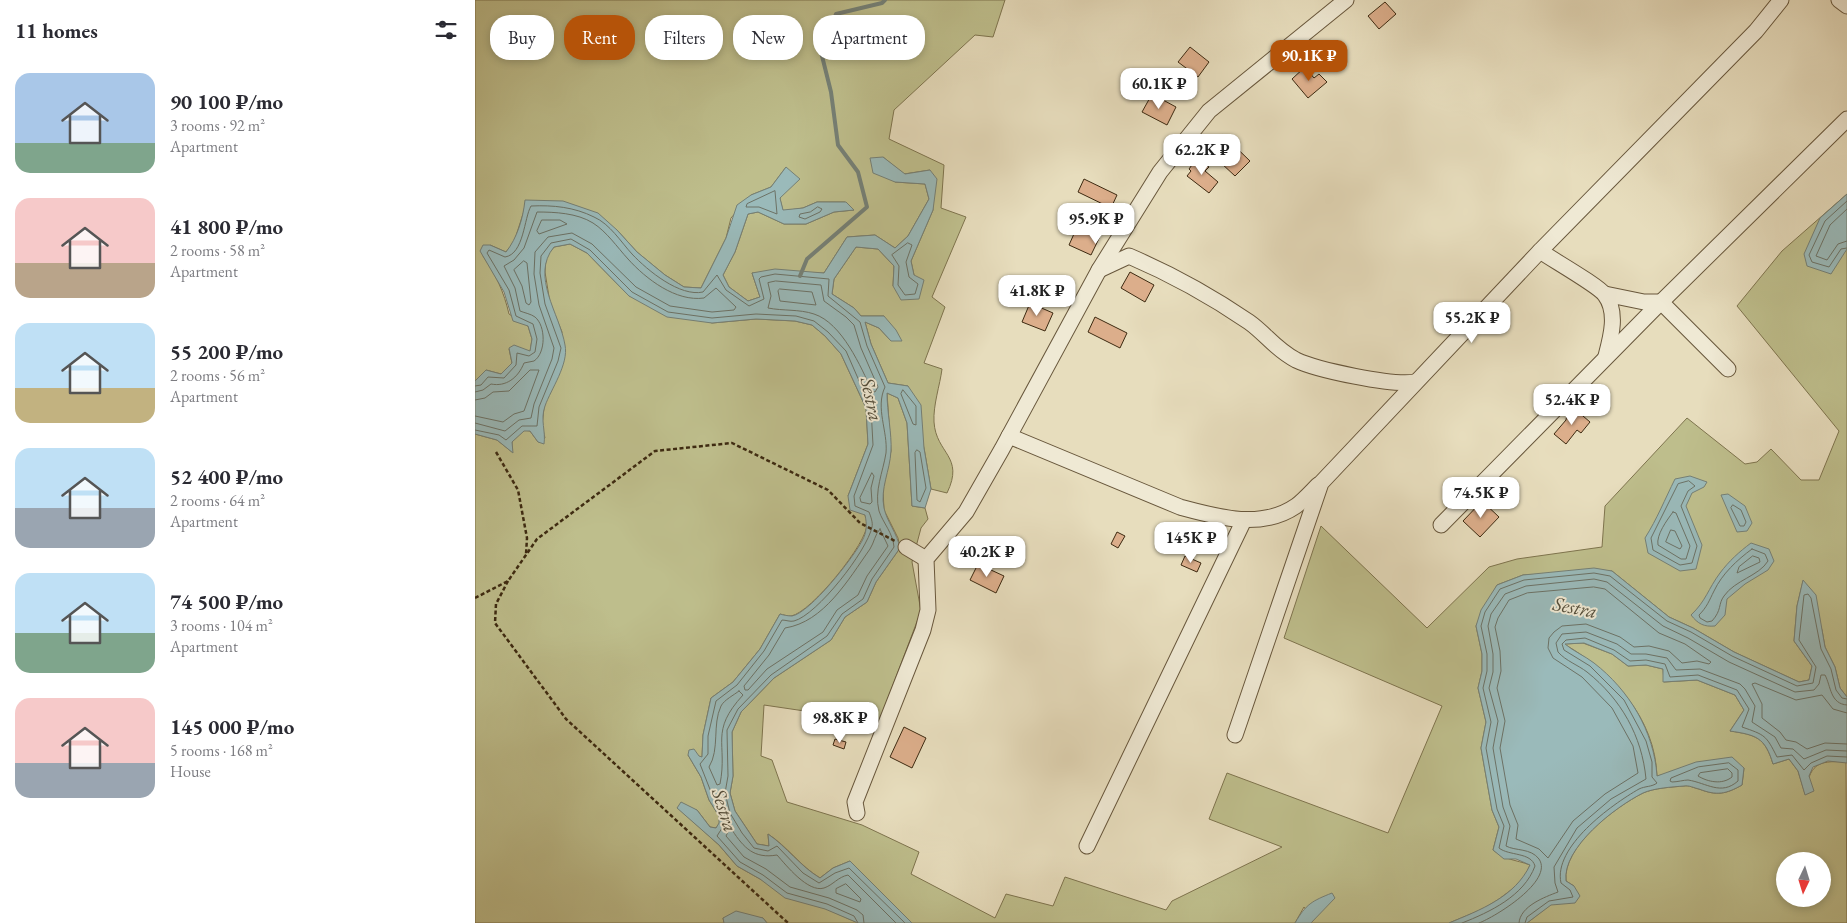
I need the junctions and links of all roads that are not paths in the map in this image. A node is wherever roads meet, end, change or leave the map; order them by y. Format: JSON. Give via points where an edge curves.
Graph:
{"nodes":[{"id":1,"x":1346,"y":0,"type":"edge"},
{"id":2,"x":1781,"y":0,"type":"edge"},
{"id":3,"x":1839,"y":0,"type":"edge"},
{"id":4,"x":1847,"y":6,"type":"edge"},
{"id":5,"x":1847,"y":119,"type":"edge"},
{"id":6,"x":1541,"y":251,"type":"junction"},
{"id":7,"x":1099,"y":270,"type":"junction"},
{"id":8,"x":1605,"y":294,"type":"junction"},
{"id":9,"x":1661,"y":302,"type":"junction"},
{"id":10,"x":1605,"y":358,"type":"junction"},
{"id":11,"x":1728,"y":369,"type":"dead end"},
{"id":12,"x":1415,"y":382,"type":"junction"},
{"id":13,"x":1009,"y":436,"type":"junction"},
{"id":14,"x":1321,"y":483,"type":"junction"},
{"id":15,"x":1244,"y":520,"type":"junction"},
{"id":16,"x":1441,"y":525,"type":"dead end"},
{"id":17,"x":906,"y":547,"type":"road end"},
{"id":18,"x":926,"y":559,"type":"junction"},
{"id":19,"x":1235,"y":735,"type":"dead end"},
{"id":20,"x":857,"y":812,"type":"dead end"},
{"id":21,"x":1087,"y":846,"type":"dead end"}],
"edges":[{"from":1,"to":7,"type":"street","via":[[1209,112],[1160,172]]},
{"from":2,"to":6,"type":"street","via":[[1756,30]]},
{"from":3,"to":4,"type":"street"},
{"from":5,"to":9,"type":"street"},
{"from":6,"to":8,"type":"street"},
{"from":6,"to":12,"type":"street"},
{"from":7,"to":12,"type":"street","via":[[1129,256],[1206,295],[1251,324],[1274,347],[1297,360],[1386,382]]},
{"from":7,"to":13,"type":"street"},
{"from":8,"to":9,"type":"street"},
{"from":8,"to":10,"type":"street","via":[[1612,311],[1611,335]]},
{"from":9,"to":10,"type":"street"},
{"from":9,"to":11,"type":"street"},
{"from":10,"to":16,"type":"street"},
{"from":12,"to":14,"type":"street"},
{"from":13,"to":15,"type":"street","via":[[1180,507]]},
{"from":13,"to":18,"type":"street","via":[[966,512]]},
{"from":14,"to":15,"type":"street","via":[[1296,506],[1274,518]]},
{"from":14,"to":19,"type":"street"},
{"from":15,"to":21,"type":"street"},
{"from":17,"to":18,"type":"street"},
{"from":18,"to":20,"type":"street","via":[[928,610],[923,630],[855,802]]}]}
